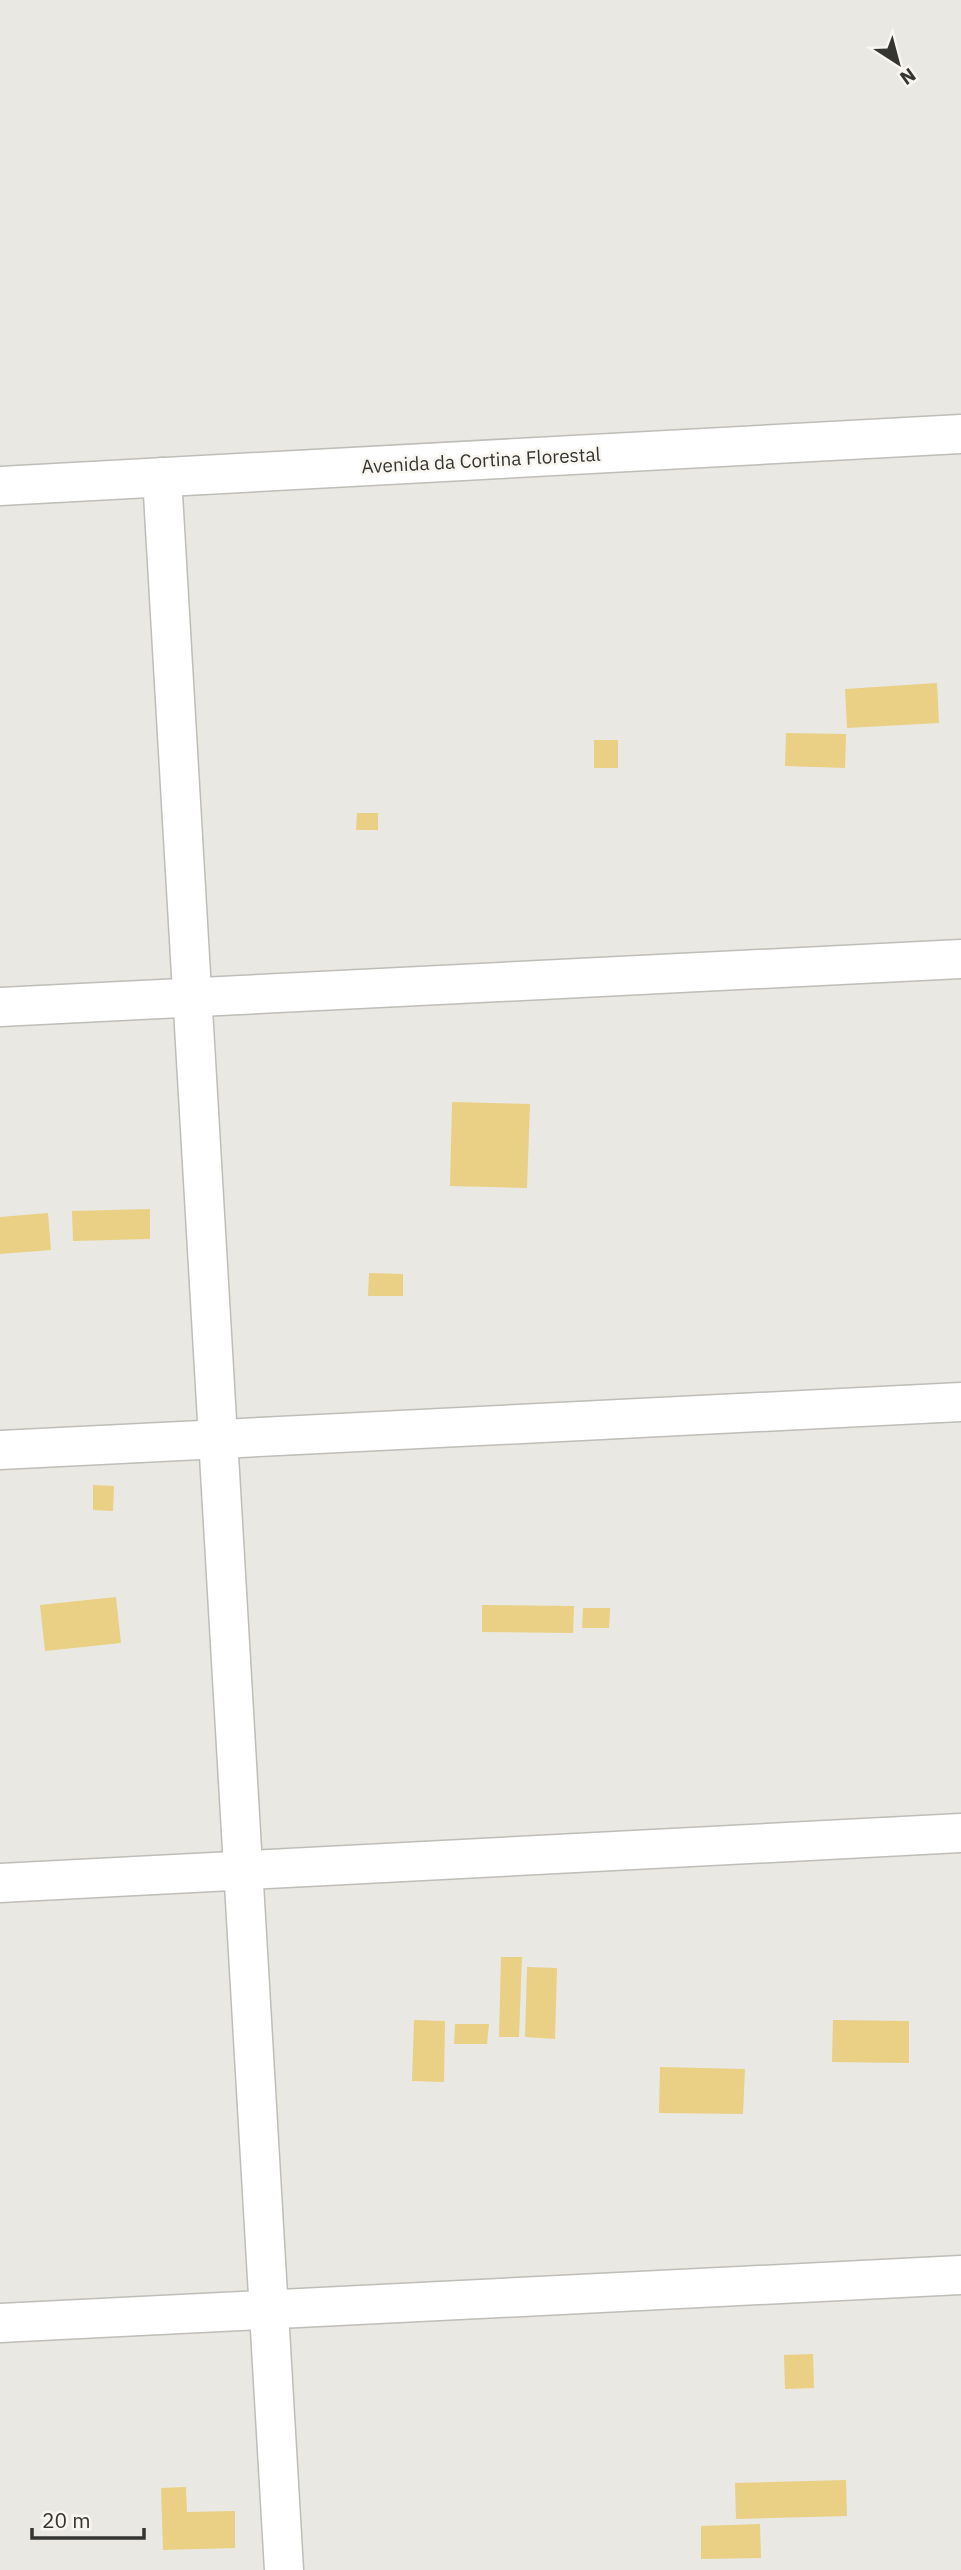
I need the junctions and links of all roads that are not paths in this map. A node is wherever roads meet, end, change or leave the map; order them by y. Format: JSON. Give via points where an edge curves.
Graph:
{"nodes":[{"id":1,"x":961,"y":434,"type":"edge"},
{"id":2,"x":162,"y":477,"type":"junction"},
{"id":3,"x":0,"y":486,"type":"edge"},
{"id":4,"x":961,"y":959,"type":"edge"},
{"id":5,"x":193,"y":997,"type":"junction"},
{"id":6,"x":0,"y":1007,"type":"edge"},
{"id":7,"x":961,"y":1402,"type":"edge"},
{"id":8,"x":218,"y":1439,"type":"junction"},
{"id":9,"x":0,"y":1450,"type":"edge"},
{"id":10,"x":961,"y":1833,"type":"edge"},
{"id":11,"x":243,"y":1870,"type":"junction"},
{"id":12,"x":0,"y":1883,"type":"edge"},
{"id":13,"x":961,"y":2275,"type":"edge"},
{"id":14,"x":269,"y":2310,"type":"junction"},
{"id":15,"x":0,"y":2323,"type":"edge"},
{"id":16,"x":284,"y":2570,"type":"edge"}],
"edges":[{"from":1,"to":2,"type":"street","name":"Avenida da Cortina Florestal"},
{"from":2,"to":3,"type":"street","name":"Avenida da Cortina Florestal"},
{"from":2,"to":5,"type":"street"},
{"from":4,"to":5,"type":"street"},
{"from":5,"to":6,"type":"street"},
{"from":5,"to":8,"type":"street"},
{"from":7,"to":8,"type":"street"},
{"from":8,"to":9,"type":"street"},
{"from":8,"to":11,"type":"street"},
{"from":10,"to":11,"type":"street"},
{"from":11,"to":12,"type":"street"},
{"from":11,"to":14,"type":"street"},
{"from":13,"to":14,"type":"street"},
{"from":14,"to":15,"type":"street"},
{"from":14,"to":16,"type":"street"}]}
